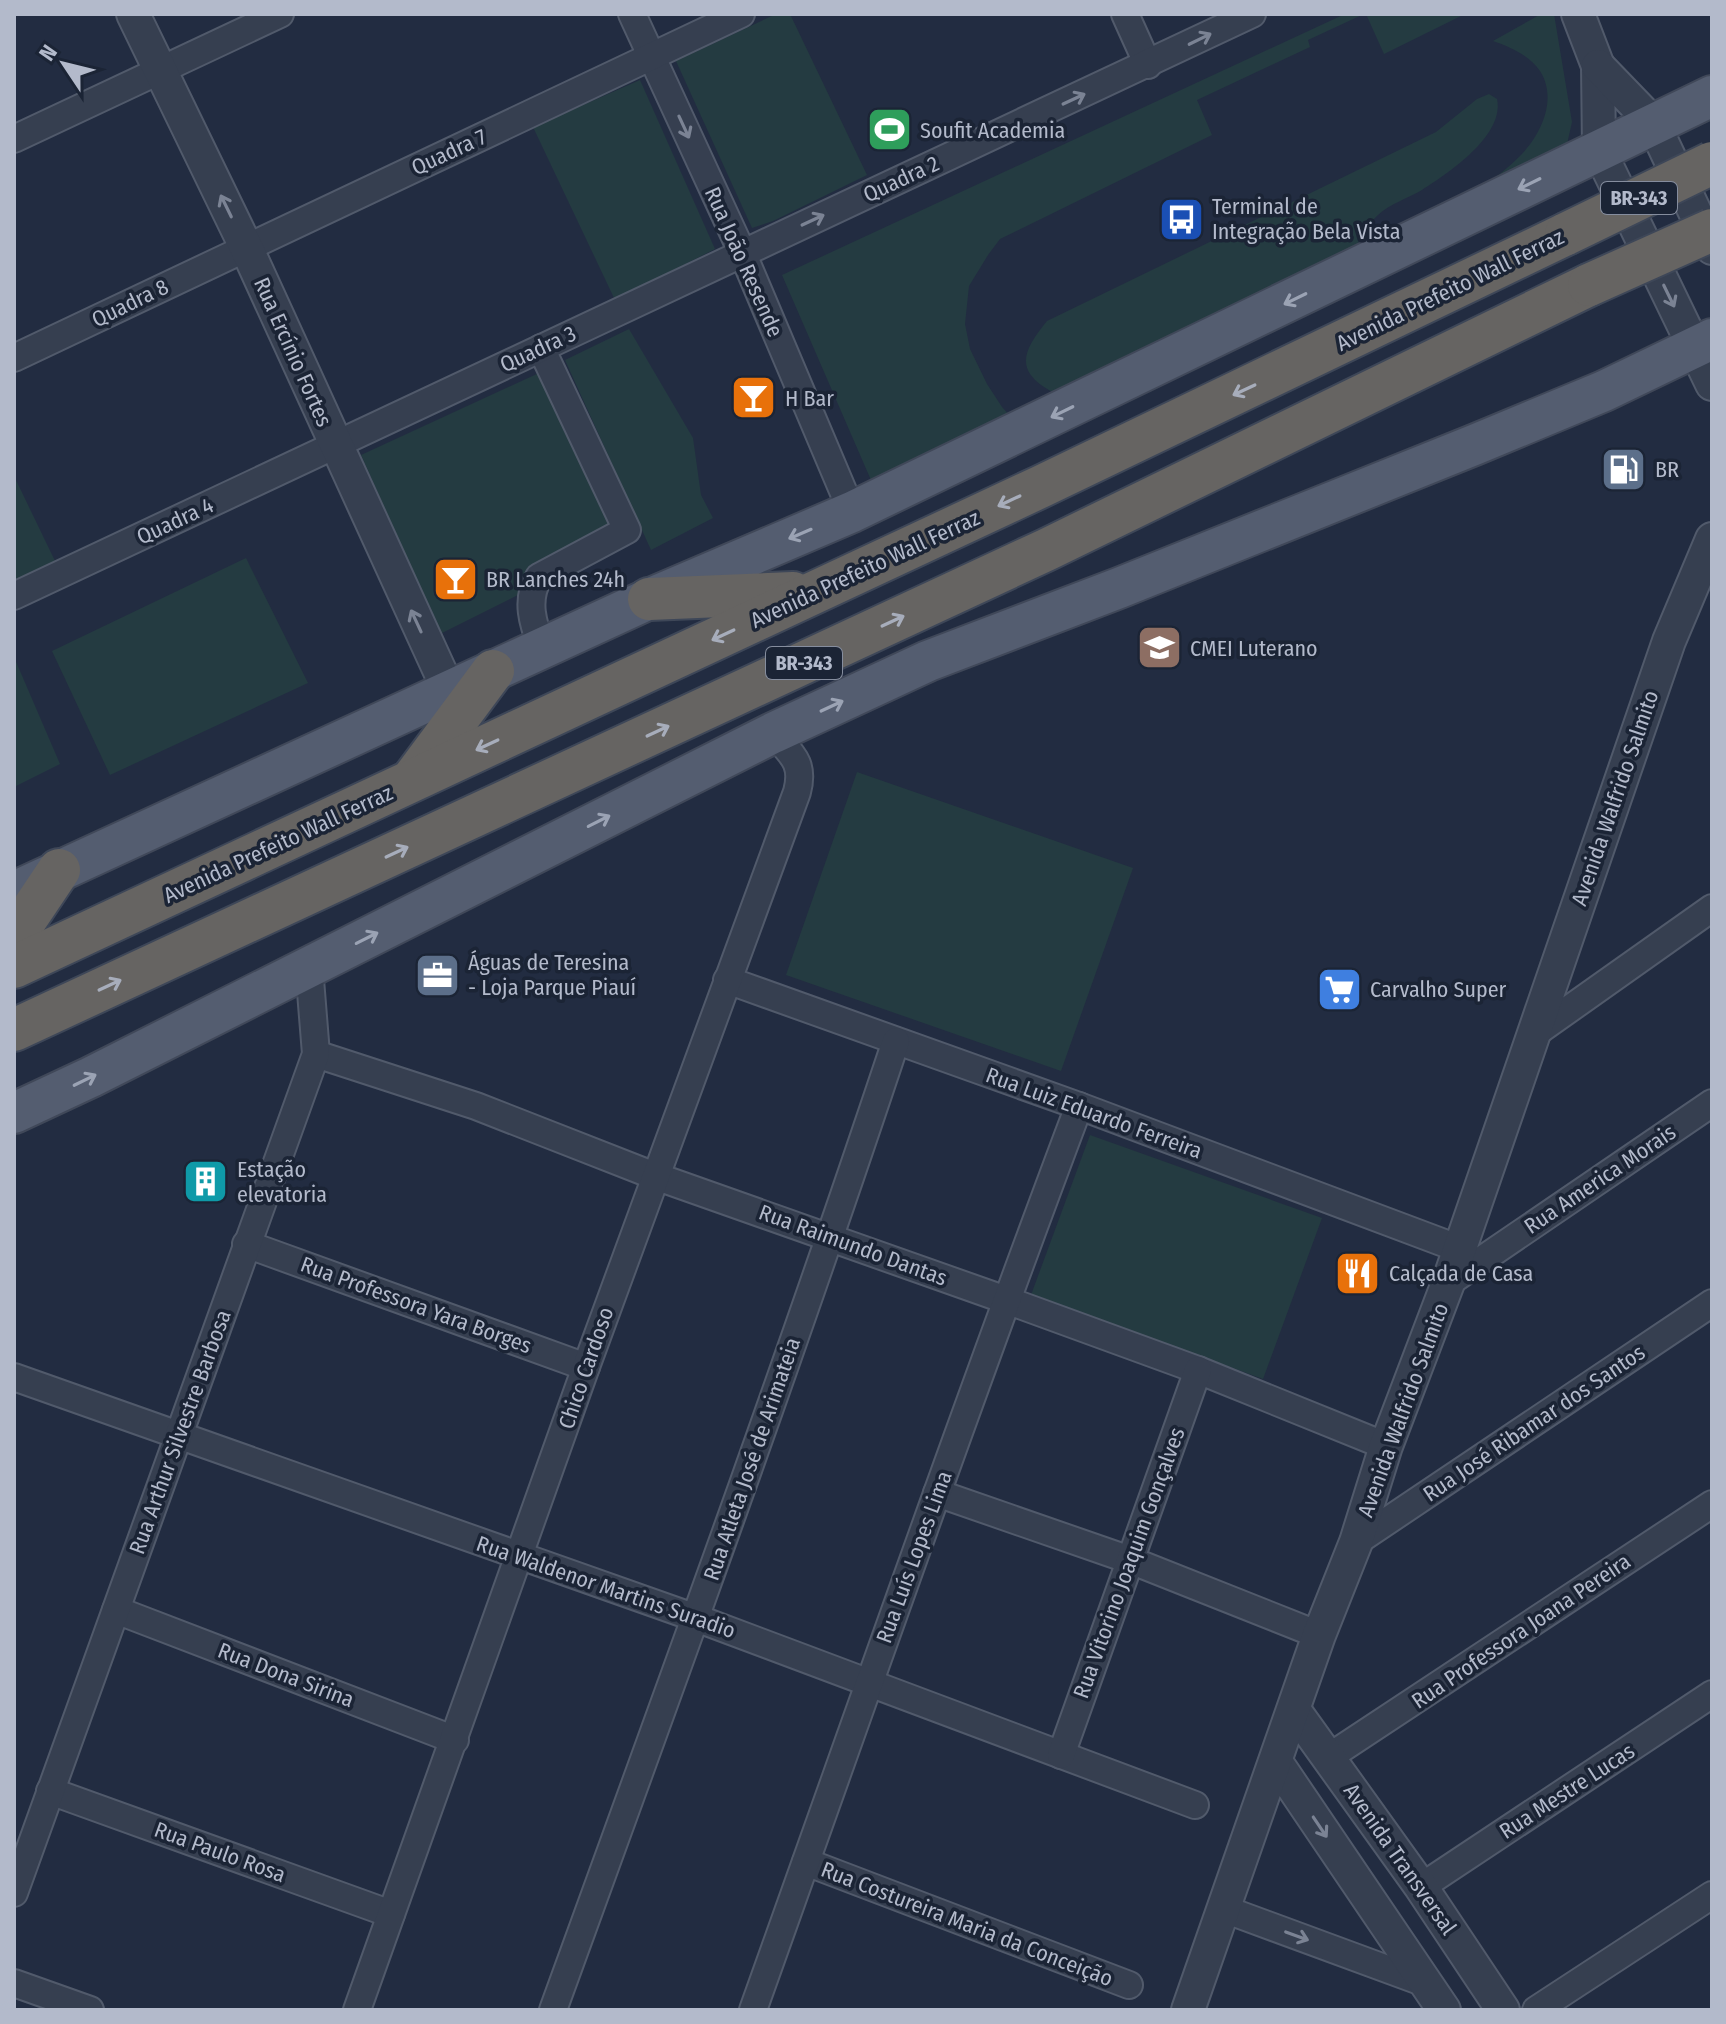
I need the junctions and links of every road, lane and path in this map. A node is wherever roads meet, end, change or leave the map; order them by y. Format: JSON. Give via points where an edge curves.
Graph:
{"nodes":[{"id":1,"x":133,"y":14,"type":"edge"},
{"id":2,"x":280,"y":14,"type":"edge"},
{"id":3,"x":632,"y":14,"type":"edge"},
{"id":4,"x":741,"y":14,"type":"edge"},
{"id":5,"x":1125,"y":14,"type":"edge"},
{"id":6,"x":1252,"y":14,"type":"edge"},
{"id":7,"x":1578,"y":14,"type":"edge"},
{"id":8,"x":652,"y":56,"type":"junction"},
{"id":9,"x":1148,"y":65,"type":"junction"},
{"id":10,"x":1598,"y":66,"type":"junction"},
{"id":11,"x":160,"y":71,"type":"junction"},
{"id":12,"x":1712,"y":96,"type":"edge"},
{"id":13,"x":1653,"y":123,"type":"junction"},
{"id":14,"x":14,"y":139,"type":"edge"},
{"id":15,"x":1599,"y":150,"type":"junction"},
{"id":16,"x":1712,"y":163,"type":"edge"},
{"id":17,"x":1712,"y":230,"type":"edge"},
{"id":18,"x":246,"y":247,"type":"junction"},
{"id":19,"x":1712,"y":248,"type":"edge"},
{"id":20,"x":742,"y":252,"type":"junction"},
{"id":21,"x":1703,"y":344,"type":"edge"},
{"id":22,"x":541,"y":348,"type":"junction"},
{"id":23,"x":14,"y":358,"type":"edge"},
{"id":24,"x":1712,"y":384,"type":"edge"},
{"id":25,"x":335,"y":446,"type":"junction"},
{"id":26,"x":852,"y":512,"type":"junction"},
{"id":27,"x":1712,"y":539,"type":"edge"},
{"id":28,"x":814,"y":592,"type":"junction"},
{"id":29,"x":14,"y":596,"type":"edge"},
{"id":30,"x":649,"y":599,"type":"junction"},
{"id":31,"x":542,"y":648,"type":"junction"},
{"id":32,"x":493,"y":671,"type":"junction"},
{"id":33,"x":449,"y":691,"type":"junction"},
{"id":34,"x":773,"y":733,"type":"junction"},
{"id":35,"x":411,"y":781,"type":"junction"},
{"id":36,"x":59,"y":870,"type":"junction"},
{"id":37,"x":14,"y":892,"type":"edge"},
{"id":38,"x":1712,"y":908,"type":"edge"},
{"id":39,"x":14,"y":937,"type":"edge"},
{"id":40,"x":14,"y":967,"type":"edge"},
{"id":41,"x":309,"y":967,"type":"junction"},
{"id":42,"x":727,"y":980,"type":"junction"},
{"id":43,"x":14,"y":1030,"type":"edge"},
{"id":44,"x":1534,"y":1034,"type":"junction"},
{"id":45,"x":896,"y":1041,"type":"junction"},
{"id":46,"x":316,"y":1054,"type":"junction"},
{"id":47,"x":1712,"y":1103,"type":"edge"},
{"id":48,"x":1079,"y":1106,"type":"junction"},
{"id":49,"x":14,"y":1113,"type":"edge"},
{"id":50,"x":655,"y":1176,"type":"junction"},
{"id":51,"x":831,"y":1237,"type":"junction"},
{"id":52,"x":246,"y":1244,"type":"junction"},
{"id":53,"x":1460,"y":1249,"type":"junction"},
{"id":54,"x":1448,"y":1283,"type":"junction"},
{"id":55,"x":1006,"y":1300,"type":"junction"},
{"id":56,"x":1712,"y":1303,"type":"edge"},
{"id":57,"x":586,"y":1367,"type":"junction"},
{"id":58,"x":1198,"y":1370,"type":"junction"},
{"id":59,"x":14,"y":1377,"type":"edge"},
{"id":60,"x":178,"y":1437,"type":"junction"},
{"id":61,"x":1386,"y":1446,"type":"junction"},
{"id":62,"x":937,"y":1493,"type":"junction"},
{"id":63,"x":1712,"y":1504,"type":"edge"},
{"id":64,"x":1356,"y":1542,"type":"junction"},
{"id":65,"x":520,"y":1557,"type":"junction"},
{"id":66,"x":1130,"y":1560,"type":"junction"},
{"id":67,"x":116,"y":1610,"type":"junction"},
{"id":68,"x":696,"y":1618,"type":"junction"},
{"id":69,"x":1319,"y":1635,"type":"junction"},
{"id":70,"x":868,"y":1682,"type":"junction"},
{"id":71,"x":1712,"y":1694,"type":"edge"},
{"id":72,"x":1294,"y":1710,"type":"junction"},
{"id":73,"x":455,"y":1740,"type":"junction"},
{"id":74,"x":1061,"y":1755,"type":"junction"},
{"id":75,"x":1329,"y":1757,"type":"junction"},
{"id":76,"x":1276,"y":1762,"type":"junction"},
{"id":77,"x":50,"y":1791,"type":"junction"},
{"id":78,"x":1195,"y":1805,"type":"dead end"},
{"id":79,"x":806,"y":1862,"type":"junction"},
{"id":80,"x":1421,"y":1887,"type":"junction"},
{"id":81,"x":14,"y":1893,"type":"edge"},
{"id":82,"x":1712,"y":1895,"type":"edge"},
{"id":83,"x":1224,"y":1909,"type":"junction"},
{"id":84,"x":391,"y":1914,"type":"junction"},
{"id":85,"x":14,"y":1983,"type":"edge"},
{"id":86,"x":1425,"y":1983,"type":"junction"},
{"id":87,"x":1129,"y":1985,"type":"dead end"},
{"id":88,"x":90,"y":2010,"type":"edge"},
{"id":89,"x":357,"y":2010,"type":"edge"},
{"id":90,"x":553,"y":2010,"type":"edge"},
{"id":91,"x":753,"y":2010,"type":"edge"},
{"id":92,"x":1188,"y":2010,"type":"edge"},
{"id":93,"x":1444,"y":2010,"type":"edge"},
{"id":94,"x":1503,"y":2010,"type":"edge"},
{"id":95,"x":1536,"y":2010,"type":"edge"}],
"edges":[{"from":1,"to":11,"type":"street","name":"Rua Ercínio Fortes"},
{"from":2,"to":11,"type":"street"},
{"from":3,"to":8,"type":"street","name":"Rua João Resende"},
{"from":4,"to":8,"type":"street","name":"Quadra 7"},
{"from":5,"to":9,"type":"street"},
{"from":9,"to":6,"type":"street","name":"Quadra 2","one_way":true},
{"from":7,"to":10,"type":"street"},
{"from":8,"to":18,"type":"street","name":"Quadra 7"},
{"from":8,"to":20,"type":"street","name":"Rua João Resende","one_way":true},
{"from":20,"to":9,"type":"street","name":"Quadra 2","one_way":true},
{"from":10,"to":13,"type":"street"},
{"from":10,"to":15,"type":"street"},
{"from":11,"to":14,"type":"street"},
{"from":18,"to":11,"type":"street","name":"Rua Ercínio Fortes","one_way":true},
{"from":12,"to":13,"type":"main road"},
{"from":13,"to":15,"type":"main road"},
{"from":13,"to":19,"type":"street"},
{"from":15,"to":21,"type":"street","one_way":true},
{"from":15,"to":26,"type":"main road","one_way":true},
{"from":16,"to":28,"type":"highway","name":"Avenida Prefeito Wall Ferraz","number":"BR-343","one_way":true,"bridge":true},
{"from":43,"to":17,"type":"highway","number":"BR-343","one_way":true,"bridge":true,"via":[[1046,550]]},
{"from":18,"to":23,"type":"street","name":"Quadra 8"},
{"from":18,"to":25,"type":"street","name":"Rua Ercínio Fortes"},
{"from":20,"to":22,"type":"street","name":"Quadra 3"},
{"from":20,"to":26,"type":"street","name":"Rua João Resende"},
{"from":21,"to":24,"type":"street"},
{"from":34,"to":21,"type":"main road","one_way":true,"via":[[928,661],[1447,456]]},
{"from":22,"to":25,"type":"street","name":"Quadra 3"},
{"from":22,"to":31,"type":"street","via":[[627,530],[539,577],[531,589],[532,619]]},
{"from":25,"to":29,"type":"street","name":"Quadra 4"},
{"from":33,"to":25,"type":"street","name":"Rua Ercínio Fortes","one_way":true},
{"from":26,"to":30,"type":"main road","one_way":true},
{"from":27,"to":44,"type":"street","name":"Avenida Walfrido Salmito","via":[[1669,641]]},
{"from":28,"to":30,"type":"highway"},
{"from":28,"to":35,"type":"highway","name":"Avenida Prefeito Wall Ferraz","number":"BR-343","one_way":true},
{"from":30,"to":31,"type":"main road"},
{"from":31,"to":32,"type":"main road"},
{"from":32,"to":33,"type":"main road"},
{"from":32,"to":35,"type":"highway"},
{"from":33,"to":36,"type":"main road"},
{"from":41,"to":34,"type":"main road","one_way":true},
{"from":34,"to":42,"type":"street","name":"Chico Cardoso","via":[[798,761],[801,777]]},
{"from":35,"to":40,"type":"highway","name":"Avenida Prefeito Wall Ferraz","number":"BR-343"},
{"from":36,"to":37,"type":"main road"},
{"from":36,"to":39,"type":"highway"},
{"from":38,"to":44,"type":"street"},
{"from":41,"to":46,"type":"street","name":"Rua Arthur Silvestre Barbosa"},
{"from":49,"to":41,"type":"main road","one_way":true},
{"from":42,"to":45,"type":"street","name":"Rua Luiz Eduardo Ferreira"},
{"from":42,"to":50,"type":"street","name":"Chico Cardoso"},
{"from":44,"to":53,"type":"street","name":"Avenida Walfrido Salmito"},
{"from":45,"to":48,"type":"street","name":"Rua Luiz Eduardo Ferreira"},
{"from":45,"to":51,"type":"street","name":"Rua Atleta José de Arimateia"},
{"from":46,"to":50,"type":"street","name":"Rua Raimundo Dantas","via":[[476,1106]]},
{"from":46,"to":52,"type":"street","name":"Rua Arthur Silvestre Barbosa"},
{"from":47,"to":54,"type":"street","name":"Rua America Morais"},
{"from":48,"to":53,"type":"street","name":"Rua Luiz Eduardo Ferreira"},
{"from":48,"to":55,"type":"street","name":"Rua Luís Lopes Lima"},
{"from":50,"to":51,"type":"street","name":"Rua Raimundo Dantas"},
{"from":50,"to":57,"type":"street","name":"Chico Cardoso"},
{"from":51,"to":55,"type":"street","name":"Rua Raimundo Dantas"},
{"from":51,"to":68,"type":"street","name":"Rua Atleta José de Arimateia"},
{"from":52,"to":57,"type":"street","name":"Rua Professora Yara Borges"},
{"from":52,"to":60,"type":"street","name":"Rua Arthur Silvestre Barbosa"},
{"from":53,"to":54,"type":"street","name":"Avenida Walfrido Salmito"},
{"from":54,"to":61,"type":"street","name":"Avenida Walfrido Salmito"},
{"from":55,"to":58,"type":"street","name":"Rua Raimundo Dantas"},
{"from":55,"to":62,"type":"street","name":"Rua Luís Lopes Lima"},
{"from":56,"to":64,"type":"street","name":"Rua José Ribamar dos Santos"},
{"from":57,"to":65,"type":"street","name":"Chico Cardoso"},
{"from":58,"to":61,"type":"street","name":"Rua Raimundo Dantas"},
{"from":58,"to":66,"type":"street","name":"Rua Vitorino Joaquim Gonçalves"},
{"from":59,"to":60,"type":"street","name":"Rua Waldenor Martins Suradio"},
{"from":60,"to":65,"type":"street","name":"Rua Waldenor Martins Suradio"},
{"from":60,"to":67,"type":"street","name":"Rua Arthur Silvestre Barbosa"},
{"from":61,"to":64,"type":"street","name":"Avenida Walfrido Salmito"},
{"from":62,"to":66,"type":"street"},
{"from":62,"to":70,"type":"street","name":"Rua Luís Lopes Lima"},
{"from":63,"to":75,"type":"street","name":"Rua Professora Joana Pereira"},
{"from":64,"to":69,"type":"street","name":"Avenida Walfrido Salmito"},
{"from":65,"to":68,"type":"street","name":"Rua Waldenor Martins Suradio"},
{"from":65,"to":73,"type":"street","name":"Chico Cardoso"},
{"from":66,"to":69,"type":"street"},
{"from":66,"to":74,"type":"street","name":"Rua Vitorino Joaquim Gonçalves"},
{"from":67,"to":73,"type":"street","name":"Rua Dona Sirina"},
{"from":67,"to":77,"type":"street","name":"Rua Arthur Silvestre Barbosa"},
{"from":68,"to":70,"type":"street","name":"Rua Waldenor Martins Suradio"},
{"from":68,"to":90,"type":"street","name":"Rua Atleta José de Arimateia"},
{"from":69,"to":72,"type":"street","name":"Avenida Walfrido Salmito"},
{"from":70,"to":74,"type":"street","name":"Rua Waldenor Martins Suradio"},
{"from":70,"to":79,"type":"street","name":"Rua Luís Lopes Lima"},
{"from":71,"to":80,"type":"street","name":"Rua Mestre Lucas"},
{"from":72,"to":75,"type":"street","name":"Avenida Transversal"},
{"from":72,"to":76,"type":"street","name":"Avenida Walfrido Salmito"},
{"from":73,"to":84,"type":"street","name":"Chico Cardoso"},
{"from":74,"to":78,"type":"street","name":"Rua Waldenor Martins Suradio"},
{"from":75,"to":80,"type":"street","name":"Avenida Transversal"},
{"from":76,"to":83,"type":"street","name":"Avenida Walfrido Salmito"},
{"from":76,"to":86,"type":"street","one_way":true},
{"from":77,"to":81,"type":"street","name":"Rua Arthur Silvestre Barbosa"},
{"from":77,"to":84,"type":"street","name":"Rua Paulo Rosa"},
{"from":79,"to":87,"type":"street","name":"Rua Costureira Maria da Conceição"},
{"from":79,"to":91,"type":"street","name":"Rua Luís Lopes Lima"},
{"from":80,"to":94,"type":"street","name":"Avenida Transversal"},
{"from":82,"to":95,"type":"street"},
{"from":83,"to":86,"type":"street","one_way":true},
{"from":83,"to":92,"type":"street","name":"Avenida Walfrido Salmito"},
{"from":84,"to":89,"type":"street","name":"Chico Cardoso"},
{"from":85,"to":88,"type":"street"},
{"from":86,"to":93,"type":"street"}]}
